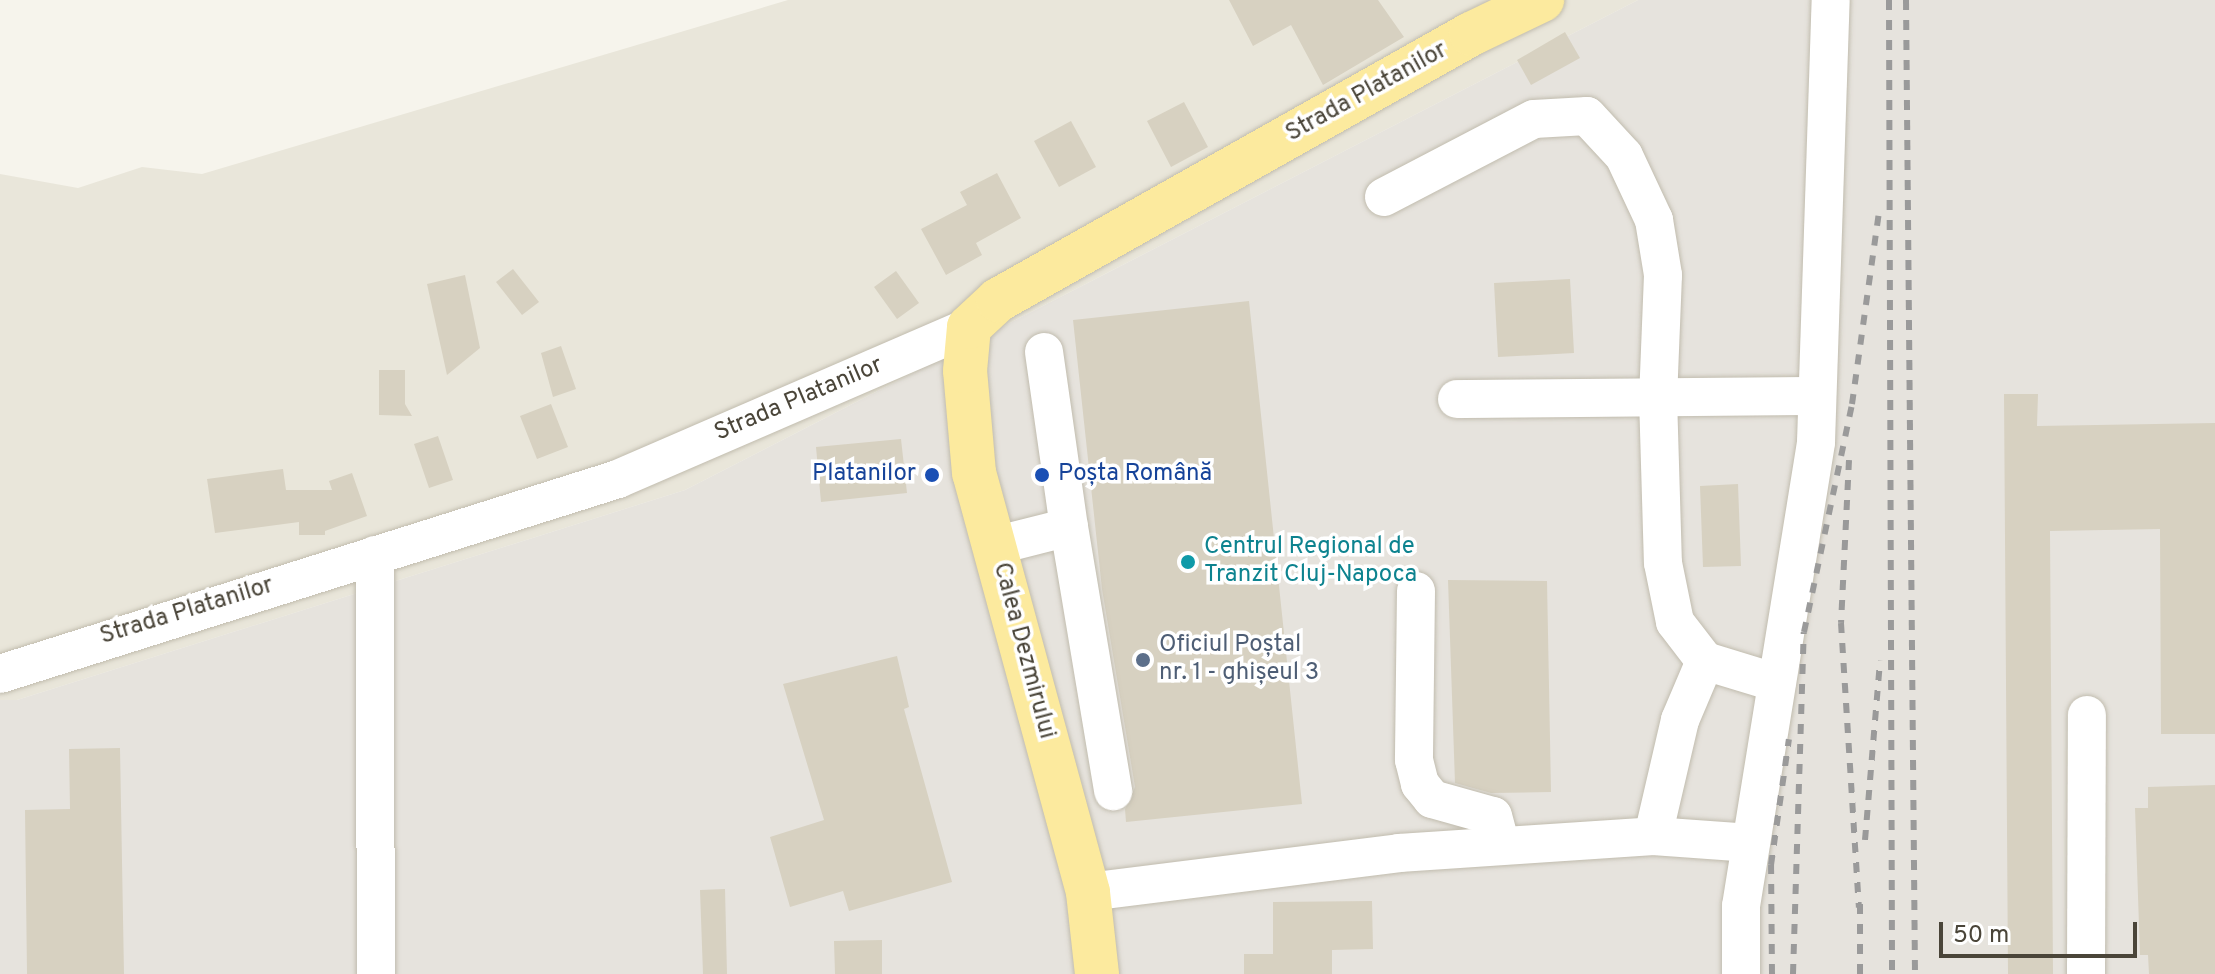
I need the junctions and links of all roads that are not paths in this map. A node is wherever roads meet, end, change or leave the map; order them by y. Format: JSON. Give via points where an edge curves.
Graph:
{"nodes":[{"id":1,"x":1542,"y":0,"type":"edge"},
{"id":2,"x":1831,"y":0,"type":"edge"},
{"id":3,"x":1384,"y":197,"type":"dead end"},
{"id":4,"x":969,"y":327,"type":"junction"},
{"id":5,"x":1044,"y":352,"type":"dead end"},
{"id":6,"x":1817,"y":396,"type":"junction"},
{"id":7,"x":1658,"y":397,"type":"junction"},
{"id":8,"x":1457,"y":399,"type":"dead end"},
{"id":9,"x":1069,"y":527,"type":"junction"},
{"id":10,"x":994,"y":546,"type":"junction"},
{"id":11,"x":375,"y":555,"type":"junction"},
{"id":12,"x":1416,"y":591,"type":"dead end"},
{"id":13,"x":1705,"y":661,"type":"junction"},
{"id":14,"x":0,"y":674,"type":"edge"},
{"id":15,"x":1777,"y":683,"type":"junction"},
{"id":16,"x":2087,"y":715,"type":"dead end"},
{"id":17,"x":1113,"y":791,"type":"dead end"},
{"id":18,"x":1653,"y":836,"type":"junction"},
{"id":19,"x":1751,"y":843,"type":"junction"},
{"id":20,"x":1501,"y":846,"type":"junction"},
{"id":21,"x":1088,"y":892,"type":"junction"},
{"id":22,"x":376,"y":974,"type":"edge"},
{"id":23,"x":1097,"y":974,"type":"edge"},
{"id":24,"x":1741,"y":974,"type":"edge"},
{"id":25,"x":2086,"y":974,"type":"edge"}],
"edges":[{"from":1,"to":4,"type":"main road","name":"Strada Platanilor","via":[[1471,34],[998,300]]},
{"from":2,"to":6,"type":"street"},
{"from":3,"to":7,"type":"street","via":[[1534,119],[1587,116],[1624,156],[1654,220],[1663,275]]},
{"from":4,"to":10,"type":"main road","name":"Calea Dezmirului","via":[[965,371],[974,473]]},
{"from":4,"to":11,"type":"street","name":"Strada Platanilor","via":[[618,479]]},
{"from":5,"to":9,"type":"street"},
{"from":6,"to":7,"type":"street"},
{"from":6,"to":15,"type":"street","via":[[1816,442]]},
{"from":7,"to":8,"type":"street"},
{"from":7,"to":13,"type":"street","via":[[1663,563],[1675,622]]},
{"from":9,"to":10,"type":"street"},
{"from":9,"to":17,"type":"street"},
{"from":10,"to":21,"type":"main road","name":"Calea Dezmirului"},
{"from":11,"to":14,"type":"street","name":"Strada Platanilor"},
{"from":11,"to":22,"type":"street"},
{"from":12,"to":20,"type":"street","via":[[1414,760],[1420,784],[1432,799],[1493,816]]},
{"from":13,"to":15,"type":"street"},
{"from":13,"to":18,"type":"street","via":[[1680,720]]},
{"from":15,"to":19,"type":"street"},
{"from":16,"to":25,"type":"street"},
{"from":18,"to":19,"type":"street"},
{"from":18,"to":20,"type":"street"},
{"from":19,"to":24,"type":"street","via":[[1741,906]]},
{"from":20,"to":21,"type":"street","via":[[1399,853]]},
{"from":21,"to":23,"type":"main road","name":"Calea Dezmirului"}]}
